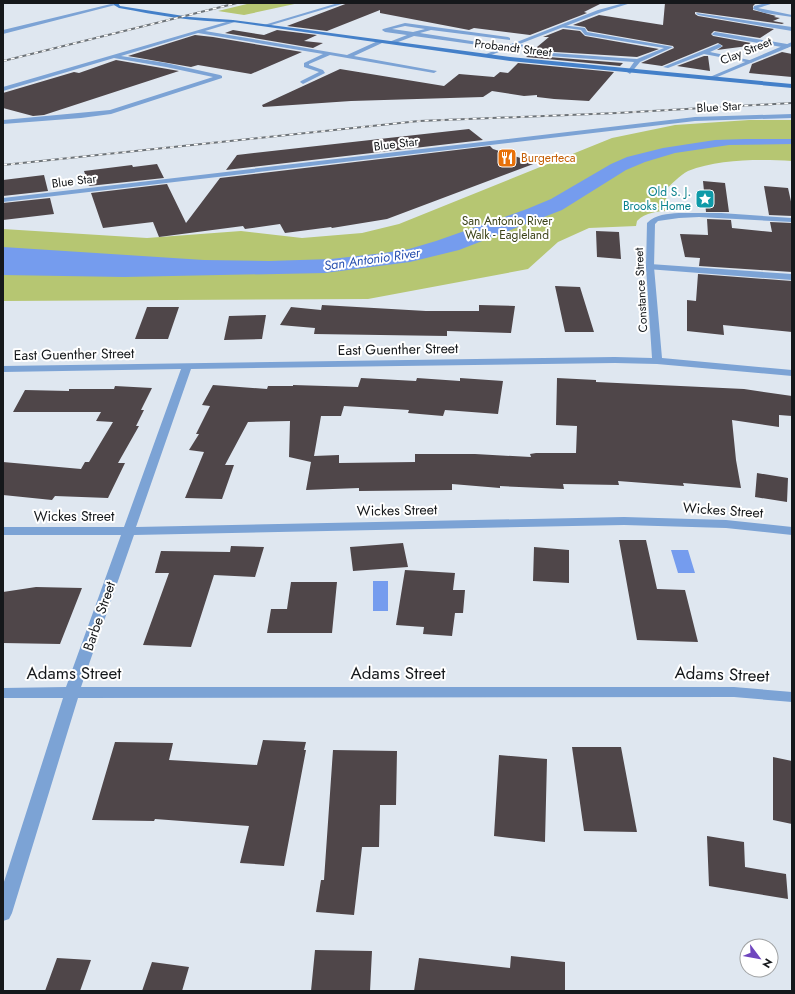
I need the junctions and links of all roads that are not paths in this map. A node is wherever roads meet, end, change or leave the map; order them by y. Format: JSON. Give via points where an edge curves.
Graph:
{"nodes":[{"id":1,"x":107,"y":3,"type":"edge"},
{"id":2,"x":343,"y":3,"type":"edge"},
{"id":3,"x":629,"y":3,"type":"edge"},
{"id":4,"x":772,"y":3,"type":"edge"},
{"id":5,"x":118,"y":4,"type":"edge"},
{"id":6,"x":154,"y":7,"type":"dead end"},
{"id":7,"x":197,"y":13,"type":"dead end"},
{"id":8,"x":698,"y":14,"type":"dead end"},
{"id":9,"x":792,"y":16,"type":"edge"},
{"id":10,"x":234,"y":21,"type":"junction"},
{"id":11,"x":266,"y":25,"type":"junction"},
{"id":12,"x":562,"y":26,"type":"junction"},
{"id":13,"x":431,"y":28,"type":"junction"},
{"id":14,"x":792,"y":29,"type":"edge"},
{"id":15,"x":196,"y":31,"type":"junction"},
{"id":16,"x":3,"y":32,"type":"edge"},
{"id":17,"x":413,"y":34,"type":"junction"},
{"id":18,"x":715,"y":34,"type":"dead end"},
{"id":19,"x":508,"y":39,"type":"dead end"},
{"id":20,"x":380,"y":42,"type":"junction"},
{"id":21,"x":391,"y":44,"type":"junction"},
{"id":22,"x":790,"y":45,"type":"edge"},
{"id":23,"x":510,"y":46,"type":"junction"},
{"id":24,"x":719,"y":46,"type":"dead end"},
{"id":25,"x":704,"y":52,"type":"junction"},
{"id":26,"x":328,"y":54,"type":"junction"},
{"id":27,"x":112,"y":56,"type":"junction"},
{"id":28,"x":484,"y":56,"type":"junction"},
{"id":29,"x":581,"y":56,"type":"junction"},
{"id":30,"x":346,"y":57,"type":"junction"},
{"id":31,"x":638,"y":61,"type":"junction"},
{"id":32,"x":751,"y":61,"type":"junction"},
{"id":33,"x":571,"y":66,"type":"junction"},
{"id":34,"x":666,"y":67,"type":"dead end"},
{"id":35,"x":434,"y":71,"type":"dead end"},
{"id":36,"x":630,"y":72,"type":"junction"},
{"id":37,"x":708,"y":79,"type":"junction"},
{"id":38,"x":303,"y":82,"type":"dead end"},
{"id":39,"x":792,"y":86,"type":"edge"},
{"id":40,"x":3,"y":89,"type":"edge"},
{"id":41,"x":792,"y":116,"type":"edge"},
{"id":42,"x":3,"y":122,"type":"edge"},
{"id":43,"x":256,"y":171,"type":"junction"},
{"id":44,"x":262,"y":179,"type":"dead end"},
{"id":45,"x":3,"y":200,"type":"edge"},
{"id":46,"x":792,"y":220,"type":"edge"},
{"id":47,"x":650,"y":267,"type":"junction"},
{"id":48,"x":792,"y":277,"type":"edge"},
{"id":49,"x":657,"y":361,"type":"junction"},
{"id":50,"x":187,"y":366,"type":"junction"},
{"id":51,"x":3,"y":369,"type":"edge"},
{"id":52,"x":792,"y":372,"type":"edge"},
{"id":53,"x":128,"y":531,"type":"junction"},
{"id":54,"x":792,"y":531,"type":"edge"},
{"id":55,"x":3,"y":532,"type":"edge"},
{"id":56,"x":72,"y":692,"type":"junction"},
{"id":57,"x":3,"y":693,"type":"edge"},
{"id":58,"x":792,"y":696,"type":"edge"},
{"id":59,"x":3,"y":913,"type":"edge"}],
"edges":[{"from":1,"to":5,"type":"main road","name":"Probandt Street"},
{"from":2,"to":11,"type":"street"},
{"from":3,"to":12,"type":"street"},
{"from":4,"to":9,"type":"street","via":[[755,9]]},
{"from":5,"to":6,"type":"main road","name":"Probandt Street"},
{"from":5,"to":10,"type":"main road","name":"Probandt Street","via":[[119,7],[217,21]]},
{"from":5,"to":16,"type":"street"},
{"from":7,"to":10,"type":"main road","name":"Probandt Street"},
{"from":8,"to":14,"type":"street"},
{"from":10,"to":11,"type":"main road","name":"Probandt Street"},
{"from":10,"to":15,"type":"street"},
{"from":11,"to":20,"type":"main road","name":"Probandt Street"},
{"from":12,"to":23,"type":"street"},
{"from":12,"to":31,"type":"street","via":[[583,30],[585,33],[670,47]]},
{"from":13,"to":17,"type":"street"},
{"from":13,"to":17,"type":"street","via":[[405,24],[384,30]]},
{"from":13,"to":19,"type":"street"},
{"from":15,"to":26,"type":"street"},
{"from":15,"to":27,"type":"street"},
{"from":17,"to":21,"type":"street"},
{"from":17,"to":23,"type":"street"},
{"from":18,"to":22,"type":"street"},
{"from":20,"to":21,"type":"main road","name":"Probandt Street"},
{"from":20,"to":30,"type":"street"},
{"from":21,"to":28,"type":"main road","name":"Probandt Street"},
{"from":22,"to":32,"type":"street","name":"Clay Street"},
{"from":23,"to":28,"type":"street"},
{"from":23,"to":29,"type":"street","via":[[535,49],[536,53]]},
{"from":24,"to":25,"type":"street"},
{"from":25,"to":32,"type":"street"},
{"from":25,"to":34,"type":"street"},
{"from":26,"to":30,"type":"street"},
{"from":26,"to":38,"type":"street","via":[[307,63],[306,66],[322,73]]},
{"from":27,"to":40,"type":"street"},
{"from":27,"to":42,"type":"street","via":[[220,77],[112,112]]},
{"from":28,"to":33,"type":"main road","name":"Probandt Street"},
{"from":29,"to":31,"type":"street"},
{"from":29,"to":33,"type":"street"},
{"from":30,"to":35,"type":"street"},
{"from":31,"to":36,"type":"street"},
{"from":32,"to":37,"type":"street","name":"Clay Street"},
{"from":33,"to":36,"type":"main road","name":"Probandt Street"},
{"from":36,"to":37,"type":"main road","name":"Probandt Street"},
{"from":37,"to":39,"type":"main road","name":"Probandt Street"},
{"from":41,"to":43,"type":"street","name":"Blue Star","via":[[695,119]]},
{"from":43,"to":44,"type":"street"},
{"from":43,"to":45,"type":"street","name":"Blue Star"},
{"from":46,"to":47,"type":"street","name":"Constance Street","via":[[682,216],[655,219],[651,223]]},
{"from":47,"to":48,"type":"street"},
{"from":47,"to":49,"type":"street","name":"Constance Street"},
{"from":49,"to":50,"type":"street","name":"East Guenther Street"},
{"from":49,"to":52,"type":"street","name":"East Guenther Street"},
{"from":50,"to":51,"type":"street","name":"East Guenther Street"},
{"from":50,"to":53,"type":"street","name":"Barbe Street"},
{"from":53,"to":54,"type":"street","name":"Wickes Street","via":[[624,521],[726,524]]},
{"from":53,"to":55,"type":"street","name":"Wickes Street"},
{"from":53,"to":56,"type":"street","name":"Barbe Street"},
{"from":56,"to":57,"type":"street","name":"Adams Street"},
{"from":56,"to":58,"type":"street","name":"Adams Street","via":[[734,692]]},
{"from":56,"to":59,"type":"street","name":"Barbe Street"}]}
